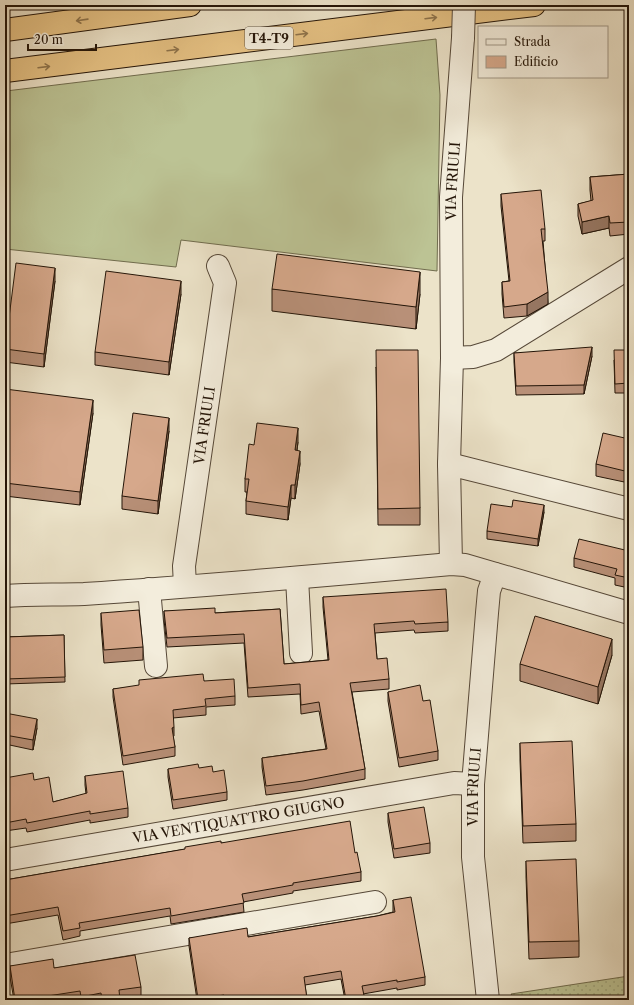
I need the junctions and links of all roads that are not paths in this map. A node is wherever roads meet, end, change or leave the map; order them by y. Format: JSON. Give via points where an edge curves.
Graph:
{"nodes":[{"id":1,"x":190,"y":5,"type":"edge"},
{"id":2,"x":464,"y":5,"type":"edge"},
{"id":3,"x":534,"y":5,"type":"edge"},
{"id":4,"x":5,"y":30,"type":"edge"},
{"id":5,"x":5,"y":72,"type":"edge"},
{"id":6,"x":218,"y":266,"type":"dead end"},
{"id":7,"x":629,"y":268,"type":"edge"},
{"id":8,"x":452,"y":358,"type":"junction"},
{"id":9,"x":449,"y":464,"type":"junction"},
{"id":10,"x":629,"y":509,"type":"edge"},
{"id":11,"x":451,"y":564,"type":"junction"},
{"id":12,"x":495,"y":574,"type":"junction"},
{"id":13,"x":297,"y":578,"type":"junction"},
{"id":14,"x":185,"y":586,"type":"junction"},
{"id":15,"x":149,"y":588,"type":"junction"},
{"id":16,"x":5,"y":596,"type":"edge"},
{"id":17,"x":629,"y":613,"type":"edge"},
{"id":18,"x":301,"y":652,"type":"dead end"},
{"id":19,"x":156,"y":666,"type":"dead end"},
{"id":20,"x":473,"y":784,"type":"junction"},
{"id":21,"x":5,"y":860,"type":"edge"},
{"id":22,"x":376,"y":902,"type":"dead end"},
{"id":23,"x":5,"y":965,"type":"edge"},
{"id":24,"x":488,"y":1000,"type":"edge"}],
"edges":[{"from":1,"to":4,"type":"highway","one_way":true},
{"from":2,"to":8,"type":"street","name":"VIA FRIULI","bridge":true,"via":[[451,197]]},
{"from":5,"to":3,"type":"highway","number":"T4-T9","one_way":true},
{"from":6,"to":14,"type":"street","name":"VIA FRIULI","via":[[225,283],[184,566]]},
{"from":7,"to":8,"type":"street","via":[[496,350],[473,357]]},
{"from":8,"to":9,"type":"street","name":"VIA FRIULI"},
{"from":9,"to":10,"type":"street"},
{"from":9,"to":11,"type":"street","name":"VIA FRIULI"},
{"from":11,"to":12,"type":"street","via":[[465,565]]},
{"from":11,"to":13,"type":"street"},
{"from":12,"to":17,"type":"street"},
{"from":12,"to":20,"type":"street","name":"VIA FRIULI","via":[[489,591]]},
{"from":13,"to":14,"type":"street"},
{"from":13,"to":18,"type":"street"},
{"from":14,"to":15,"type":"street"},
{"from":15,"to":16,"type":"street","via":[[82,594]]},
{"from":15,"to":19,"type":"street"},
{"from":20,"to":21,"type":"street","name":"VIA VENTIQUATTRO GIUGNO","via":[[454,783]]},
{"from":20,"to":24,"type":"street","name":"VIA FRIULI","via":[[474,857]]},
{"from":22,"to":23,"type":"street"}]}
